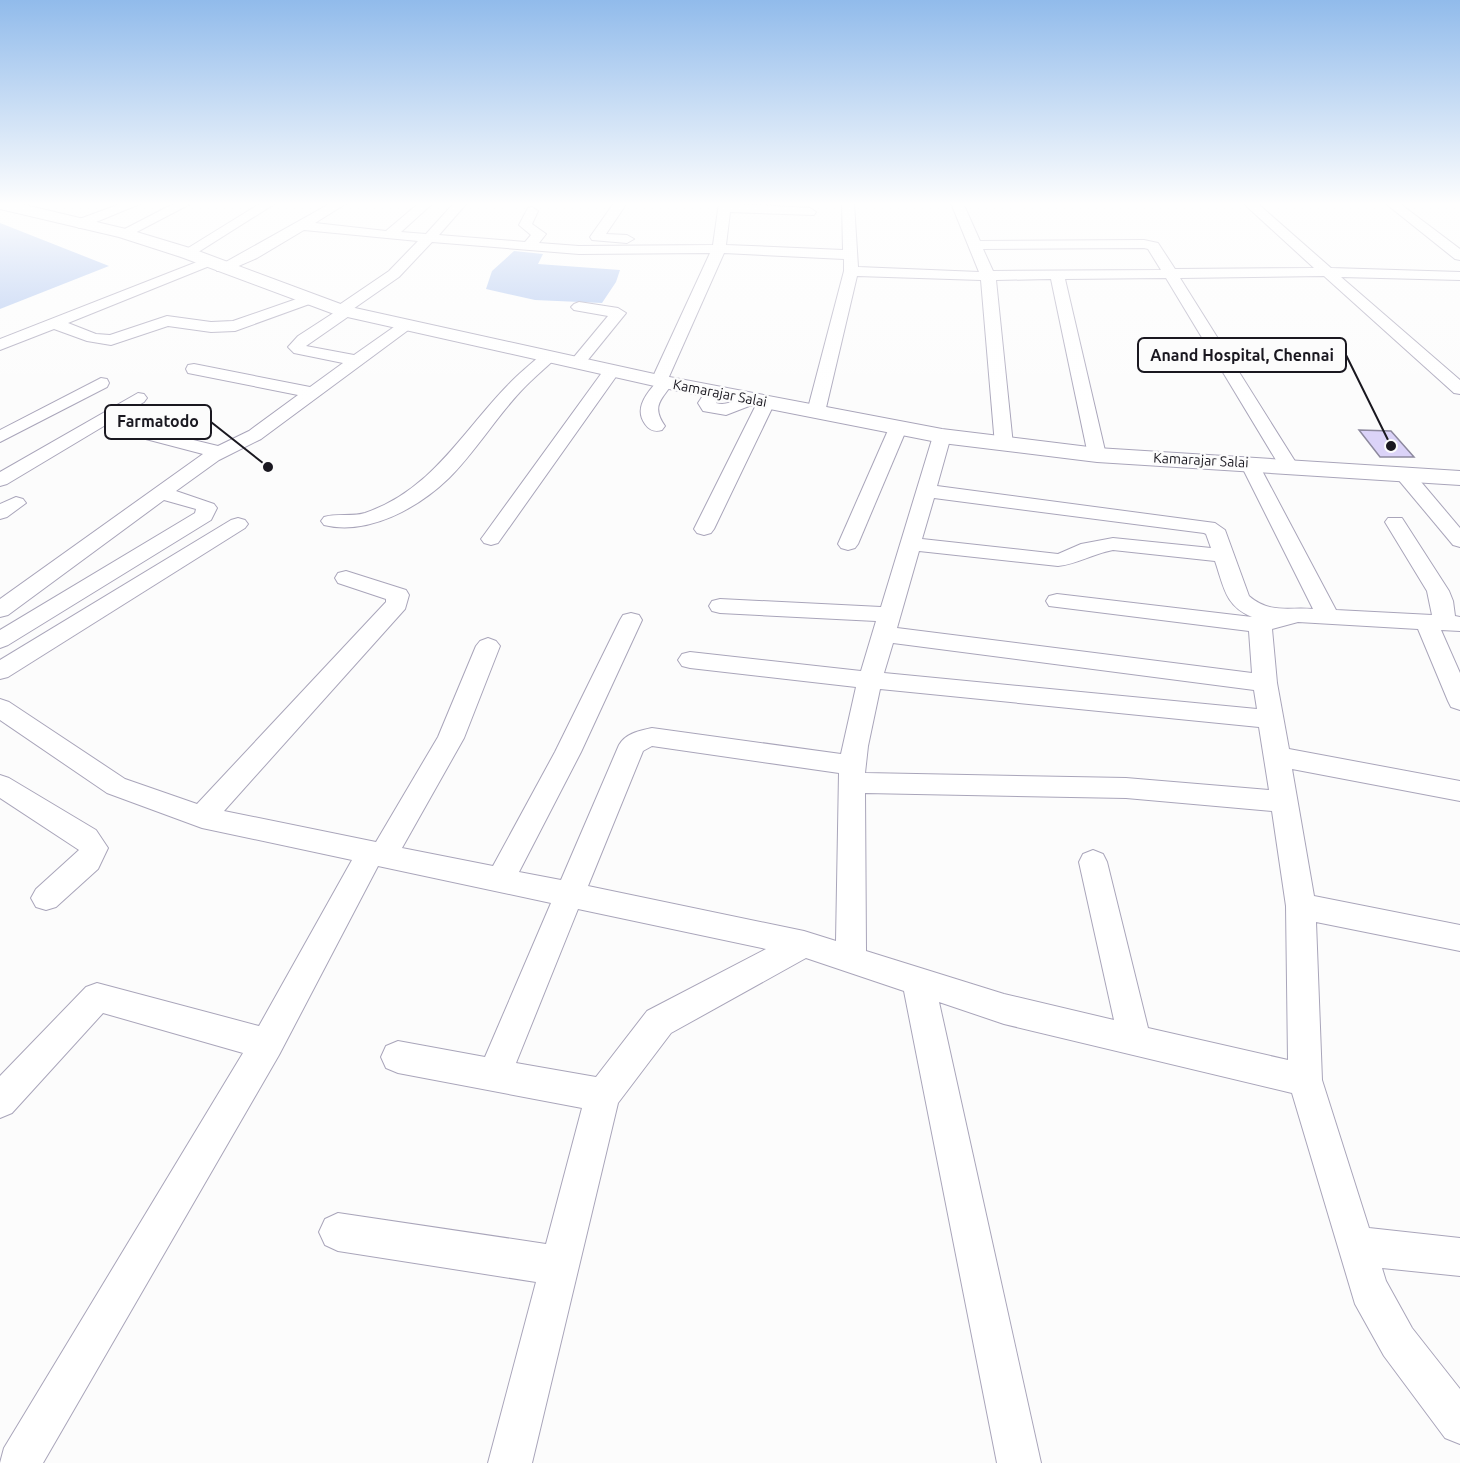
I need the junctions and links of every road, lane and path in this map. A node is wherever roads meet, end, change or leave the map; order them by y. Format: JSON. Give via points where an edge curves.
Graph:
{"nodes":[{"id":1,"x":197,"y":271,"type":"edge"},
{"id":2,"x":232,"y":271,"type":"edge"},
{"id":3,"x":397,"y":271,"type":"edge"},
{"id":4,"x":710,"y":271,"type":"edge"},
{"id":5,"x":850,"y":271,"type":"edge"},
{"id":6,"x":890,"y":271,"type":"edge"},
{"id":7,"x":986,"y":271,"type":"edge"},
{"id":8,"x":1171,"y":272,"type":"junction"},
{"id":9,"x":1326,"y":272,"type":"junction"},
{"id":10,"x":1057,"y":274,"type":"junction"},
{"id":11,"x":988,"y":276,"type":"junction"},
{"id":12,"x":1460,"y":276,"type":"edge"},
{"id":13,"x":310,"y":299,"type":"junction"},
{"id":14,"x":579,"y":307,"type":"dead end"},
{"id":15,"x":344,"y":311,"type":"junction"},
{"id":16,"x":53,"y":323,"type":"junction"},
{"id":17,"x":406,"y":325,"type":"junction"},
{"id":18,"x":0,"y":345,"type":"edge"},
{"id":19,"x":548,"y":357,"type":"junction"},
{"id":20,"x":357,"y":360,"type":"junction"},
{"id":21,"x":577,"y":363,"type":"junction"},
{"id":22,"x":194,"y":369,"type":"dead end"},
{"id":23,"x":612,"y":371,"type":"junction"},
{"id":24,"x":662,"y":382,"type":"junction"},
{"id":25,"x":101,"y":383,"type":"dead end"},
{"id":26,"x":1460,"y":388,"type":"edge"},
{"id":27,"x":313,"y":393,"type":"junction"},
{"id":28,"x":138,"y":398,"type":"dead end"},
{"id":29,"x":758,"y":401,"type":"junction"},
{"id":30,"x":816,"y":412,"type":"junction"},
{"id":31,"x":656,"y":426,"type":"dead end"},
{"id":32,"x":898,"y":428,"type":"junction"},
{"id":33,"x":148,"y":434,"type":"dead end"},
{"id":34,"x":0,"y":436,"type":"edge"},
{"id":35,"x":942,"y":436,"type":"junction"},
{"id":36,"x":1004,"y":445,"type":"junction"},
{"id":37,"x":219,"y":452,"type":"junction"},
{"id":38,"x":1097,"y":456,"type":"junction"},
{"id":39,"x":1249,"y":462,"type":"junction"},
{"id":40,"x":1290,"y":466,"type":"junction"},
{"id":41,"x":1404,"y":474,"type":"junction"},
{"id":42,"x":1460,"y":478,"type":"edge"},
{"id":43,"x":0,"y":480,"type":"edge"},
{"id":44,"x":927,"y":491,"type":"junction"},
{"id":45,"x":160,"y":493,"type":"junction"},
{"id":46,"x":331,"y":520,"type":"dead end"},
{"id":47,"x":1395,"y":522,"type":"dead end"},
{"id":48,"x":238,"y":524,"type":"dead end"},
{"id":49,"x":704,"y":529,"type":"dead end"},
{"id":50,"x":491,"y":538,"type":"dead end"},
{"id":51,"x":1460,"y":541,"type":"edge"},
{"id":52,"x":848,"y":544,"type":"dead end"},
{"id":53,"x":912,"y":544,"type":"junction"},
{"id":54,"x":1225,"y":556,"type":"junction"},
{"id":55,"x":346,"y":578,"type":"dead end"},
{"id":56,"x":36,"y":584,"type":"junction"},
{"id":57,"x":67,"y":598,"type":"junction"},
{"id":58,"x":1057,"y":601,"type":"dead end"},
{"id":59,"x":720,"y":606,"type":"dead end"},
{"id":60,"x":0,"y":610,"type":"edge"},
{"id":61,"x":1328,"y":616,"type":"junction"},
{"id":62,"x":631,"y":620,"type":"dead end"},
{"id":63,"x":1268,"y":621,"type":"junction"},
{"id":64,"x":1443,"y":623,"type":"edge"},
{"id":65,"x":888,"y":625,"type":"junction"},
{"id":66,"x":0,"y":640,"type":"edge"},
{"id":67,"x":488,"y":646,"type":"dead end"},
{"id":68,"x":690,"y":660,"type":"dead end"},
{"id":69,"x":0,"y":671,"type":"edge"},
{"id":70,"x":871,"y":680,"type":"junction"},
{"id":71,"x":1265,"y":683,"type":"junction"},
{"id":72,"x":1460,"y":701,"type":"edge"},
{"id":73,"x":0,"y":708,"type":"edge"},
{"id":74,"x":1271,"y":719,"type":"junction"},
{"id":75,"x":1277,"y":756,"type":"junction"},
{"id":76,"x":851,"y":774,"type":"junction"},
{"id":77,"x":0,"y":785,"type":"edge"},
{"id":78,"x":1460,"y":791,"type":"edge"},
{"id":79,"x":1285,"y":802,"type":"junction"},
{"id":80,"x":202,"y":817,"type":"junction"},
{"id":81,"x":376,"y":855,"type":"junction"},
{"id":82,"x":1093,"y":862,"type":"dead end"},
{"id":83,"x":500,"y":880,"type":"junction"},
{"id":84,"x":568,"y":894,"type":"junction"},
{"id":85,"x":46,"y":898,"type":"dead end"},
{"id":86,"x":1301,"y":906,"type":"junction"},
{"id":87,"x":1460,"y":938,"type":"edge"},
{"id":88,"x":804,"y":944,"type":"junction"},
{"id":89,"x":851,"y":959,"type":"junction"},
{"id":90,"x":918,"y":980,"type":"junction"},
{"id":91,"x":1135,"y":1040,"type":"junction"},
{"id":92,"x":267,"y":1044,"type":"junction"},
{"id":93,"x":398,"y":1057,"type":"dead end"},
{"id":94,"x":494,"y":1075,"type":"junction"},
{"id":95,"x":1305,"y":1080,"type":"junction"},
{"id":96,"x":603,"y":1095,"type":"junction"},
{"id":97,"x":0,"y":1101,"type":"edge"},
{"id":98,"x":338,"y":1232,"type":"dead end"},
{"id":99,"x":1355,"y":1246,"type":"junction"},
{"id":100,"x":1460,"y":1257,"type":"edge"},
{"id":101,"x":561,"y":1266,"type":"junction"},
{"id":102,"x":1460,"y":1423,"type":"edge"},
{"id":103,"x":19,"y":1463,"type":"edge"},
{"id":104,"x":510,"y":1463,"type":"edge"},
{"id":105,"x":1019,"y":1463,"type":"edge"}],
"edges":[{"from":1,"to":16,"type":"street"},
{"from":2,"to":13,"type":"main road","name":"Kamarajar Salai"},
{"from":3,"to":15,"type":"street"},
{"from":4,"to":24,"type":"street"},
{"from":5,"to":30,"type":"street"},
{"from":6,"to":11,"type":"street"},
{"from":7,"to":11,"type":"street"},
{"from":8,"to":9,"type":"street"},
{"from":8,"to":10,"type":"street"},
{"from":8,"to":40,"type":"street"},
{"from":9,"to":12,"type":"street"},
{"from":9,"to":26,"type":"street"},
{"from":10,"to":11,"type":"street"},
{"from":10,"to":38,"type":"street"},
{"from":11,"to":36,"type":"street"},
{"from":13,"to":15,"type":"main road","name":"Kamarajar Salai"},
{"from":13,"to":16,"type":"street","via":[[235,326],[167,321],[111,340],[93,338]]},
{"from":14,"to":21,"type":"street","via":[[618,313]]},
{"from":15,"to":17,"type":"main road","name":"Kamarajar Salai"},
{"from":15,"to":20,"type":"street","via":[[296,347]]},
{"from":16,"to":18,"type":"street"},
{"from":17,"to":19,"type":"main road","name":"Kamarajar Salai"},
{"from":17,"to":20,"type":"street"},
{"from":19,"to":21,"type":"main road","name":"Kamarajar Salai"},
{"from":19,"to":46,"type":"street","via":[[514,388],[443,473],[425,488],[366,520]]},
{"from":20,"to":27,"type":"street"},
{"from":21,"to":23,"type":"main road","name":"Kamarajar Salai"},
{"from":22,"to":27,"type":"street"},
{"from":23,"to":24,"type":"main road","name":"Kamarajar Salai"},
{"from":23,"to":50,"type":"street"},
{"from":24,"to":29,"type":"main road","name":"Kamarajar Salai"},
{"from":24,"to":31,"type":"street","via":[[649,408]]},
{"from":25,"to":34,"type":"street"},
{"from":27,"to":37,"type":"street","via":[[249,439]]},
{"from":28,"to":43,"type":"street"},
{"from":29,"to":30,"type":"main road","name":"Kamarajar Salai"},
{"from":29,"to":49,"type":"street"},
{"from":30,"to":32,"type":"main road","name":"Kamarajar Salai"},
{"from":32,"to":35,"type":"main road","name":"Kamarajar Salai"},
{"from":32,"to":52,"type":"street"},
{"from":33,"to":37,"type":"street"},
{"from":35,"to":36,"type":"main road","name":"Kamarajar Salai"},
{"from":35,"to":44,"type":"street"},
{"from":36,"to":38,"type":"main road","name":"Kamarajar Salai"},
{"from":37,"to":45,"type":"street"},
{"from":38,"to":39,"type":"main road","name":"Kamarajar Salai"},
{"from":39,"to":40,"type":"main road","name":"Kamarajar Salai"},
{"from":39,"to":61,"type":"street"},
{"from":40,"to":41,"type":"main road","name":"Kamarajar Salai"},
{"from":41,"to":42,"type":"main road","name":"Kamarajar Salai"},
{"from":41,"to":51,"type":"street"},
{"from":44,"to":53,"type":"street"},
{"from":44,"to":54,"type":"street","via":[[1208,527],[1215,530]]},
{"from":45,"to":56,"type":"street"},
{"from":45,"to":57,"type":"street","via":[[203,505],[207,508],[204,516]]},
{"from":47,"to":64,"type":"street","via":[[1438,591]]},
{"from":48,"to":69,"type":"street"},
{"from":53,"to":54,"type":"street","via":[[1058,560],[1088,548],[1113,544]]},
{"from":53,"to":65,"type":"street"},
{"from":54,"to":63,"type":"street","via":[[1239,599]]},
{"from":55,"to":80,"type":"street","via":[[393,593],[399,599],[397,604]]},
{"from":56,"to":57,"type":"street"},
{"from":56,"to":60,"type":"street"},
{"from":57,"to":66,"type":"street"},
{"from":58,"to":63,"type":"street"},
{"from":59,"to":65,"type":"street"},
{"from":61,"to":63,"type":"street","via":[[1298,615]]},
{"from":61,"to":64,"type":"street"},
{"from":62,"to":83,"type":"street","via":[[568,752]]},
{"from":63,"to":71,"type":"street"},
{"from":64,"to":72,"type":"street"},
{"from":65,"to":70,"type":"street"},
{"from":65,"to":71,"type":"street"},
{"from":67,"to":81,"type":"street","via":[[451,738]]},
{"from":68,"to":70,"type":"street"},
{"from":70,"to":74,"type":"street"},
{"from":70,"to":76,"type":"street"},
{"from":71,"to":74,"type":"street"},
{"from":73,"to":80,"type":"street","via":[[116,786]]},
{"from":74,"to":75,"type":"street"},
{"from":75,"to":78,"type":"street"},
{"from":75,"to":79,"type":"street"},
{"from":76,"to":79,"type":"street"},
{"from":76,"to":84,"type":"street","via":[[652,737],[640,740],[632,746]]},
{"from":76,"to":89,"type":"street"},
{"from":77,"to":85,"type":"street","via":[[86,838],[94,848],[88,861]]},
{"from":79,"to":86,"type":"street"},
{"from":80,"to":81,"type":"street"},
{"from":81,"to":83,"type":"street"},
{"from":81,"to":92,"type":"street"},
{"from":82,"to":91,"type":"street"},
{"from":83,"to":84,"type":"street"},
{"from":84,"to":88,"type":"street"},
{"from":84,"to":94,"type":"street"},
{"from":86,"to":87,"type":"street"},
{"from":86,"to":95,"type":"street"},
{"from":88,"to":89,"type":"street"},
{"from":88,"to":96,"type":"street","via":[[659,1022]]},
{"from":89,"to":90,"type":"street"},
{"from":90,"to":91,"type":"street","via":[[1005,1009]]},
{"from":90,"to":105,"type":"street"},
{"from":91,"to":95,"type":"street"},
{"from":92,"to":97,"type":"street","via":[[97,997]]},
{"from":92,"to":103,"type":"street"},
{"from":93,"to":94,"type":"street"},
{"from":94,"to":96,"type":"street"},
{"from":95,"to":99,"type":"street"},
{"from":96,"to":101,"type":"street"},
{"from":98,"to":101,"type":"street"},
{"from":99,"to":100,"type":"street"},
{"from":99,"to":102,"type":"street","via":[[1369,1290],[1398,1342]]},
{"from":101,"to":104,"type":"street"}]}
